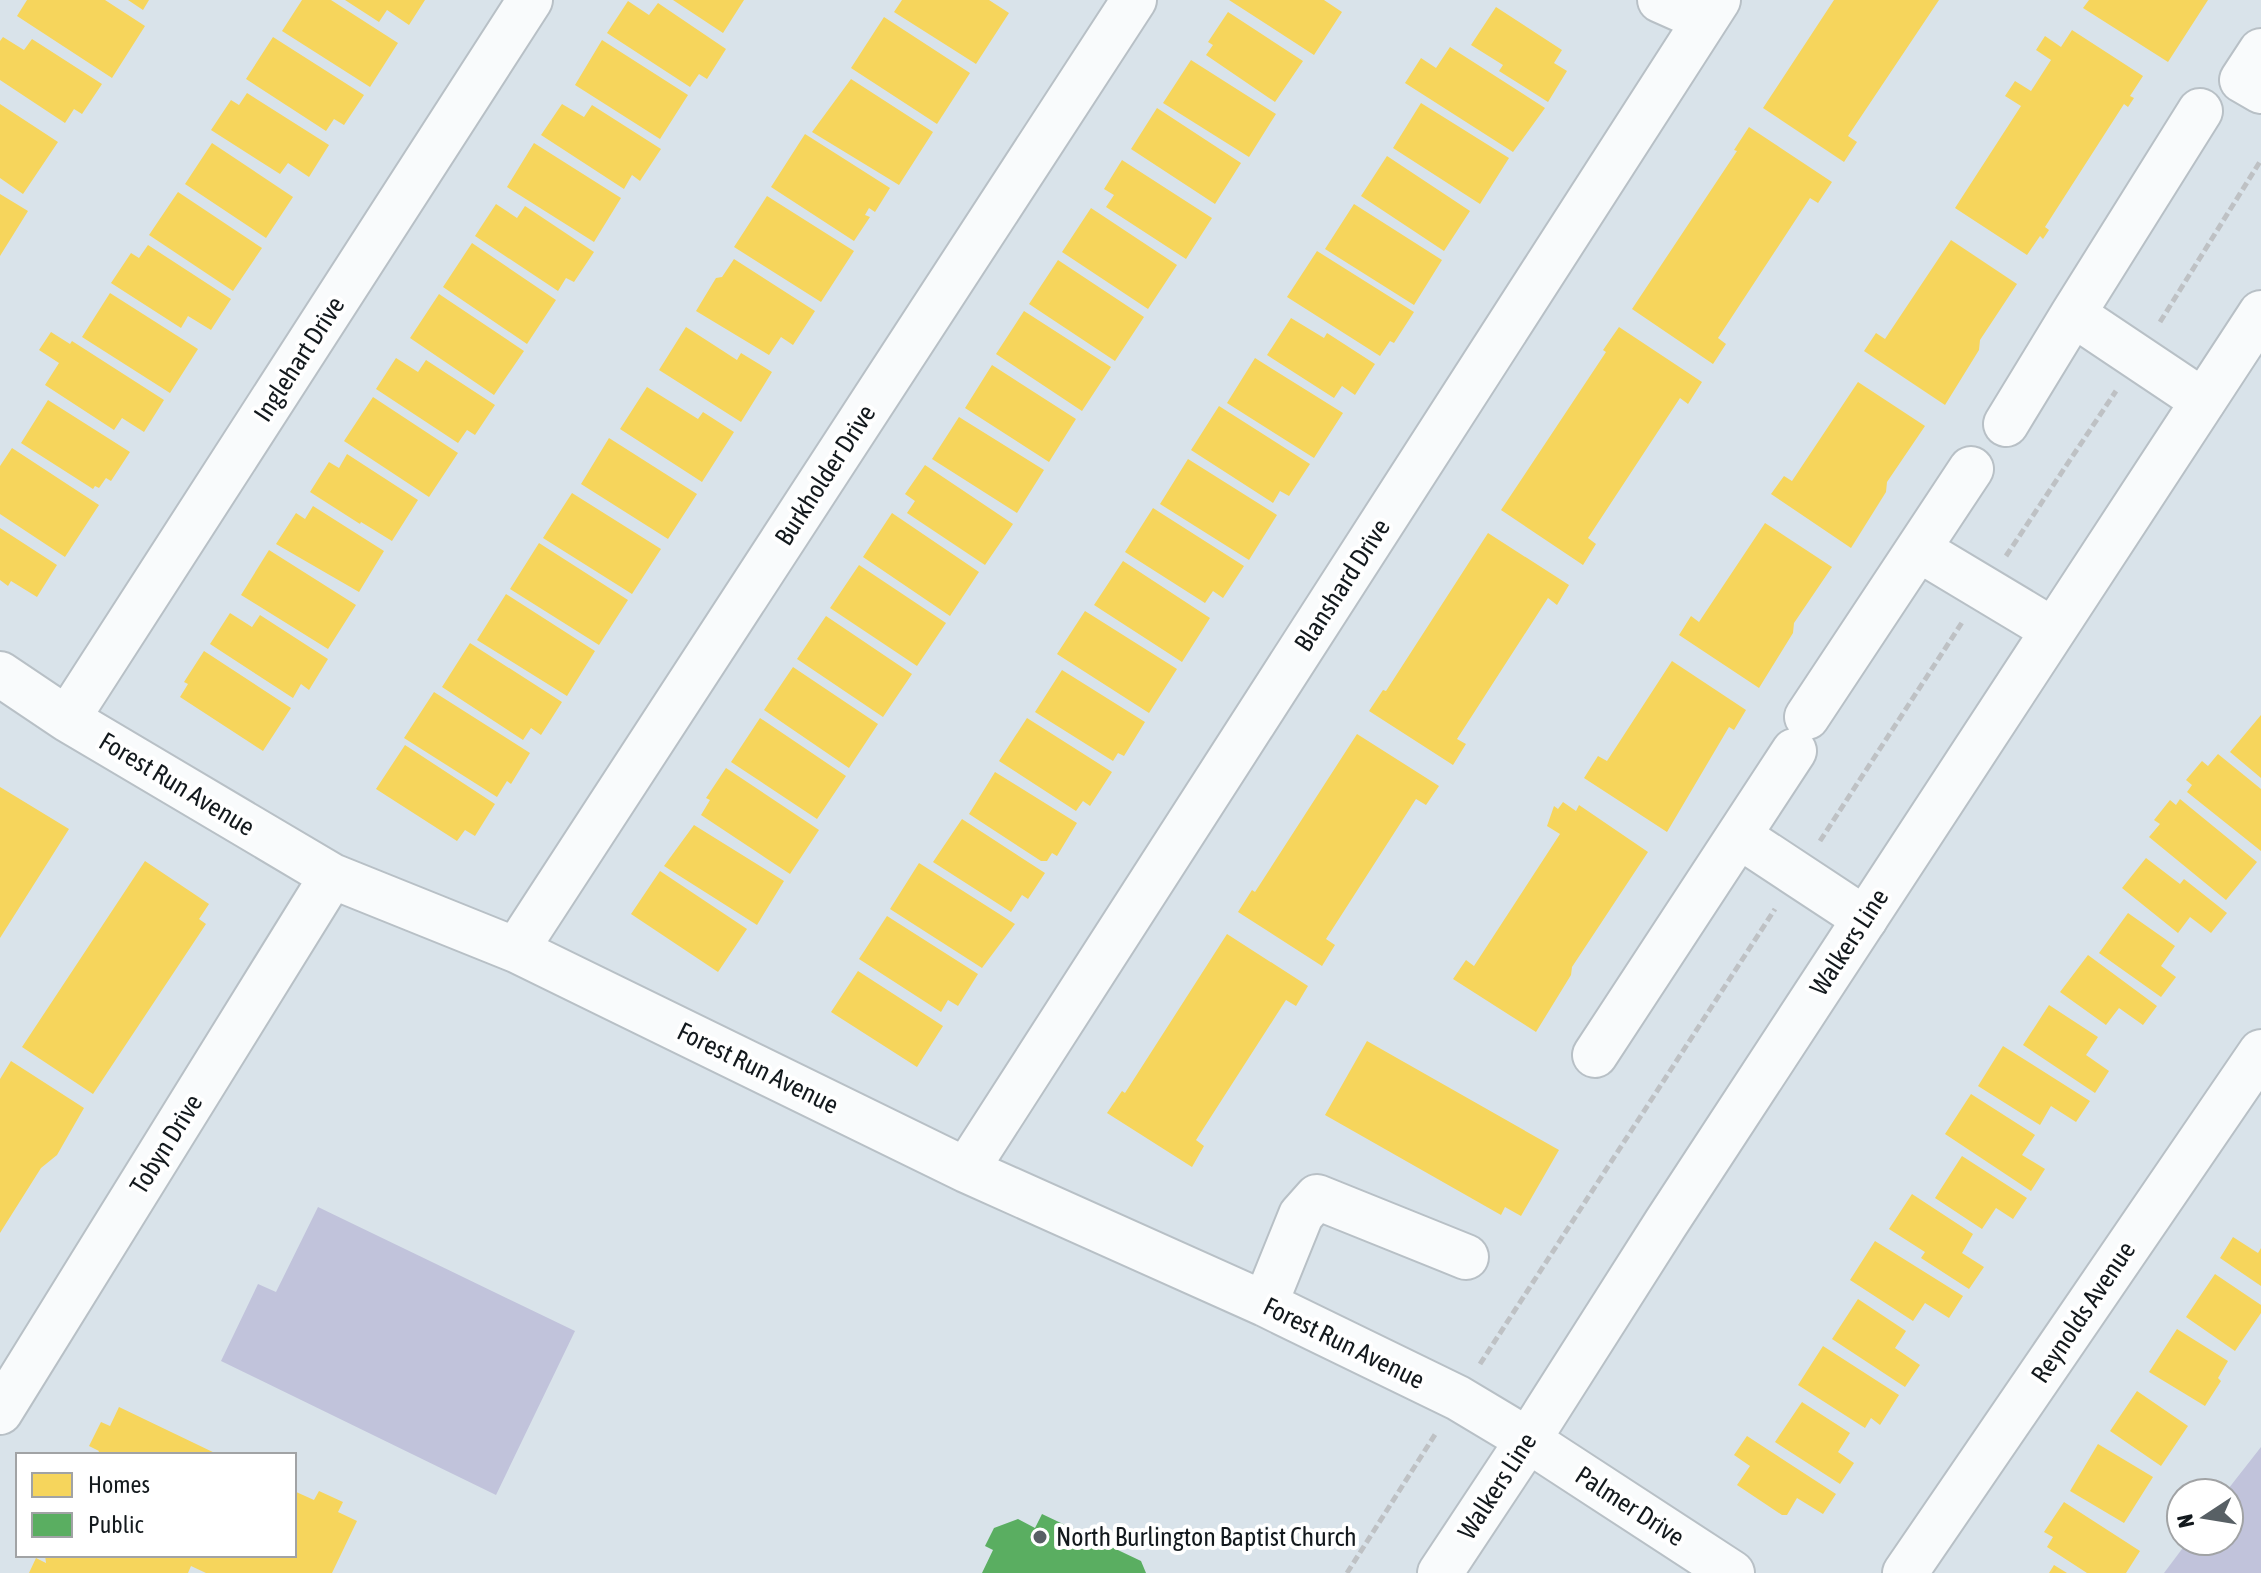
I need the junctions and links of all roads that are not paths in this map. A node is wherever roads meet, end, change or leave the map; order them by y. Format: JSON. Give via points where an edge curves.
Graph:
{"nodes":[{"id":1,"x":530,"y":0,"type":"edge"},
{"id":2,"x":1134,"y":0,"type":"edge"},
{"id":3,"x":1660,"y":0,"type":"edge"},
{"id":4,"x":1711,"y":10,"type":"edge"},
{"id":5,"x":2261,"y":51,"type":"edge"},
{"id":6,"x":2261,"y":91,"type":"edge"},
{"id":7,"x":2200,"y":111,"type":"dead end"},
{"id":8,"x":2261,"y":313,"type":"edge"},
{"id":9,"x":2073,"y":314,"type":"junction"},
{"id":10,"x":2203,"y":401,"type":"junction"},
{"id":11,"x":2006,"y":424,"type":"dead end"},
{"id":12,"x":1971,"y":469,"type":"dead end"},
{"id":13,"x":1918,"y":549,"type":"junction"},
{"id":14,"x":2053,"y":630,"type":"junction"},
{"id":15,"x":1,"y":676,"type":"edge"},
{"id":16,"x":67,"y":719,"type":"junction"},
{"id":17,"x":1739,"y":836,"type":"junction"},
{"id":18,"x":332,"y":876,"type":"junction"},
{"id":19,"x":1865,"y":919,"type":"junction"},
{"id":20,"x":516,"y":950,"type":"junction"},
{"id":21,"x":2261,"y":1052,"type":"edge"},
{"id":22,"x":1595,"y":1055,"type":"dead end"},
{"id":23,"x":966,"y":1170,"type":"junction"},
{"id":24,"x":1466,"y":1257,"type":"dead end"},
{"id":25,"x":1265,"y":1304,"type":"junction"},
{"id":26,"x":0,"y":1412,"type":"edge"},
{"id":27,"x":1528,"y":1440,"type":"junction"},
{"id":28,"x":1440,"y":1573,"type":"edge"},
{"id":29,"x":1732,"y":1573,"type":"edge"},
{"id":30,"x":1905,"y":1573,"type":"edge"}],
"edges":[{"from":1,"to":16,"type":"street","name":"Inglehart Drive"},
{"from":2,"to":20,"type":"street","name":"Burkholder Drive"},
{"from":3,"to":4,"type":"street"},
{"from":4,"to":23,"type":"street","name":"Blanshard Drive"},
{"from":5,"to":6,"type":"street","via":[[2242,80]]},
{"from":7,"to":9,"type":"street"},
{"from":8,"to":10,"type":"street","name":"Walkers Line"},
{"from":9,"to":10,"type":"street"},
{"from":9,"to":11,"type":"street"},
{"from":10,"to":14,"type":"street","name":"Walkers Line"},
{"from":12,"to":13,"type":"street"},
{"from":13,"to":14,"type":"street"},
{"from":13,"to":17,"type":"street"},
{"from":14,"to":19,"type":"street","name":"Walkers Line"},
{"from":15,"to":16,"type":"street","name":"Forest Run Avenue"},
{"from":16,"to":18,"type":"street","name":"Forest Run Avenue"},
{"from":17,"to":19,"type":"street"},
{"from":17,"to":22,"type":"street"},
{"from":18,"to":20,"type":"street","name":"Forest Run Avenue"},
{"from":18,"to":26,"type":"street","name":"Tobyn Drive"},
{"from":19,"to":27,"type":"street","name":"Walkers Line"},
{"from":20,"to":23,"type":"street","name":"Forest Run Avenue"},
{"from":21,"to":30,"type":"street","name":"Reynolds Avenue"},
{"from":23,"to":25,"type":"street","name":"Forest Run Avenue"},
{"from":24,"to":25,"type":"street","via":[[1317,1197],[1301,1215]]},
{"from":25,"to":27,"type":"street","name":"Forest Run Avenue","via":[[1458,1398]]},
{"from":27,"to":28,"type":"street","name":"Walkers Line"},
{"from":27,"to":29,"type":"street","name":"Palmer Drive"}]}
